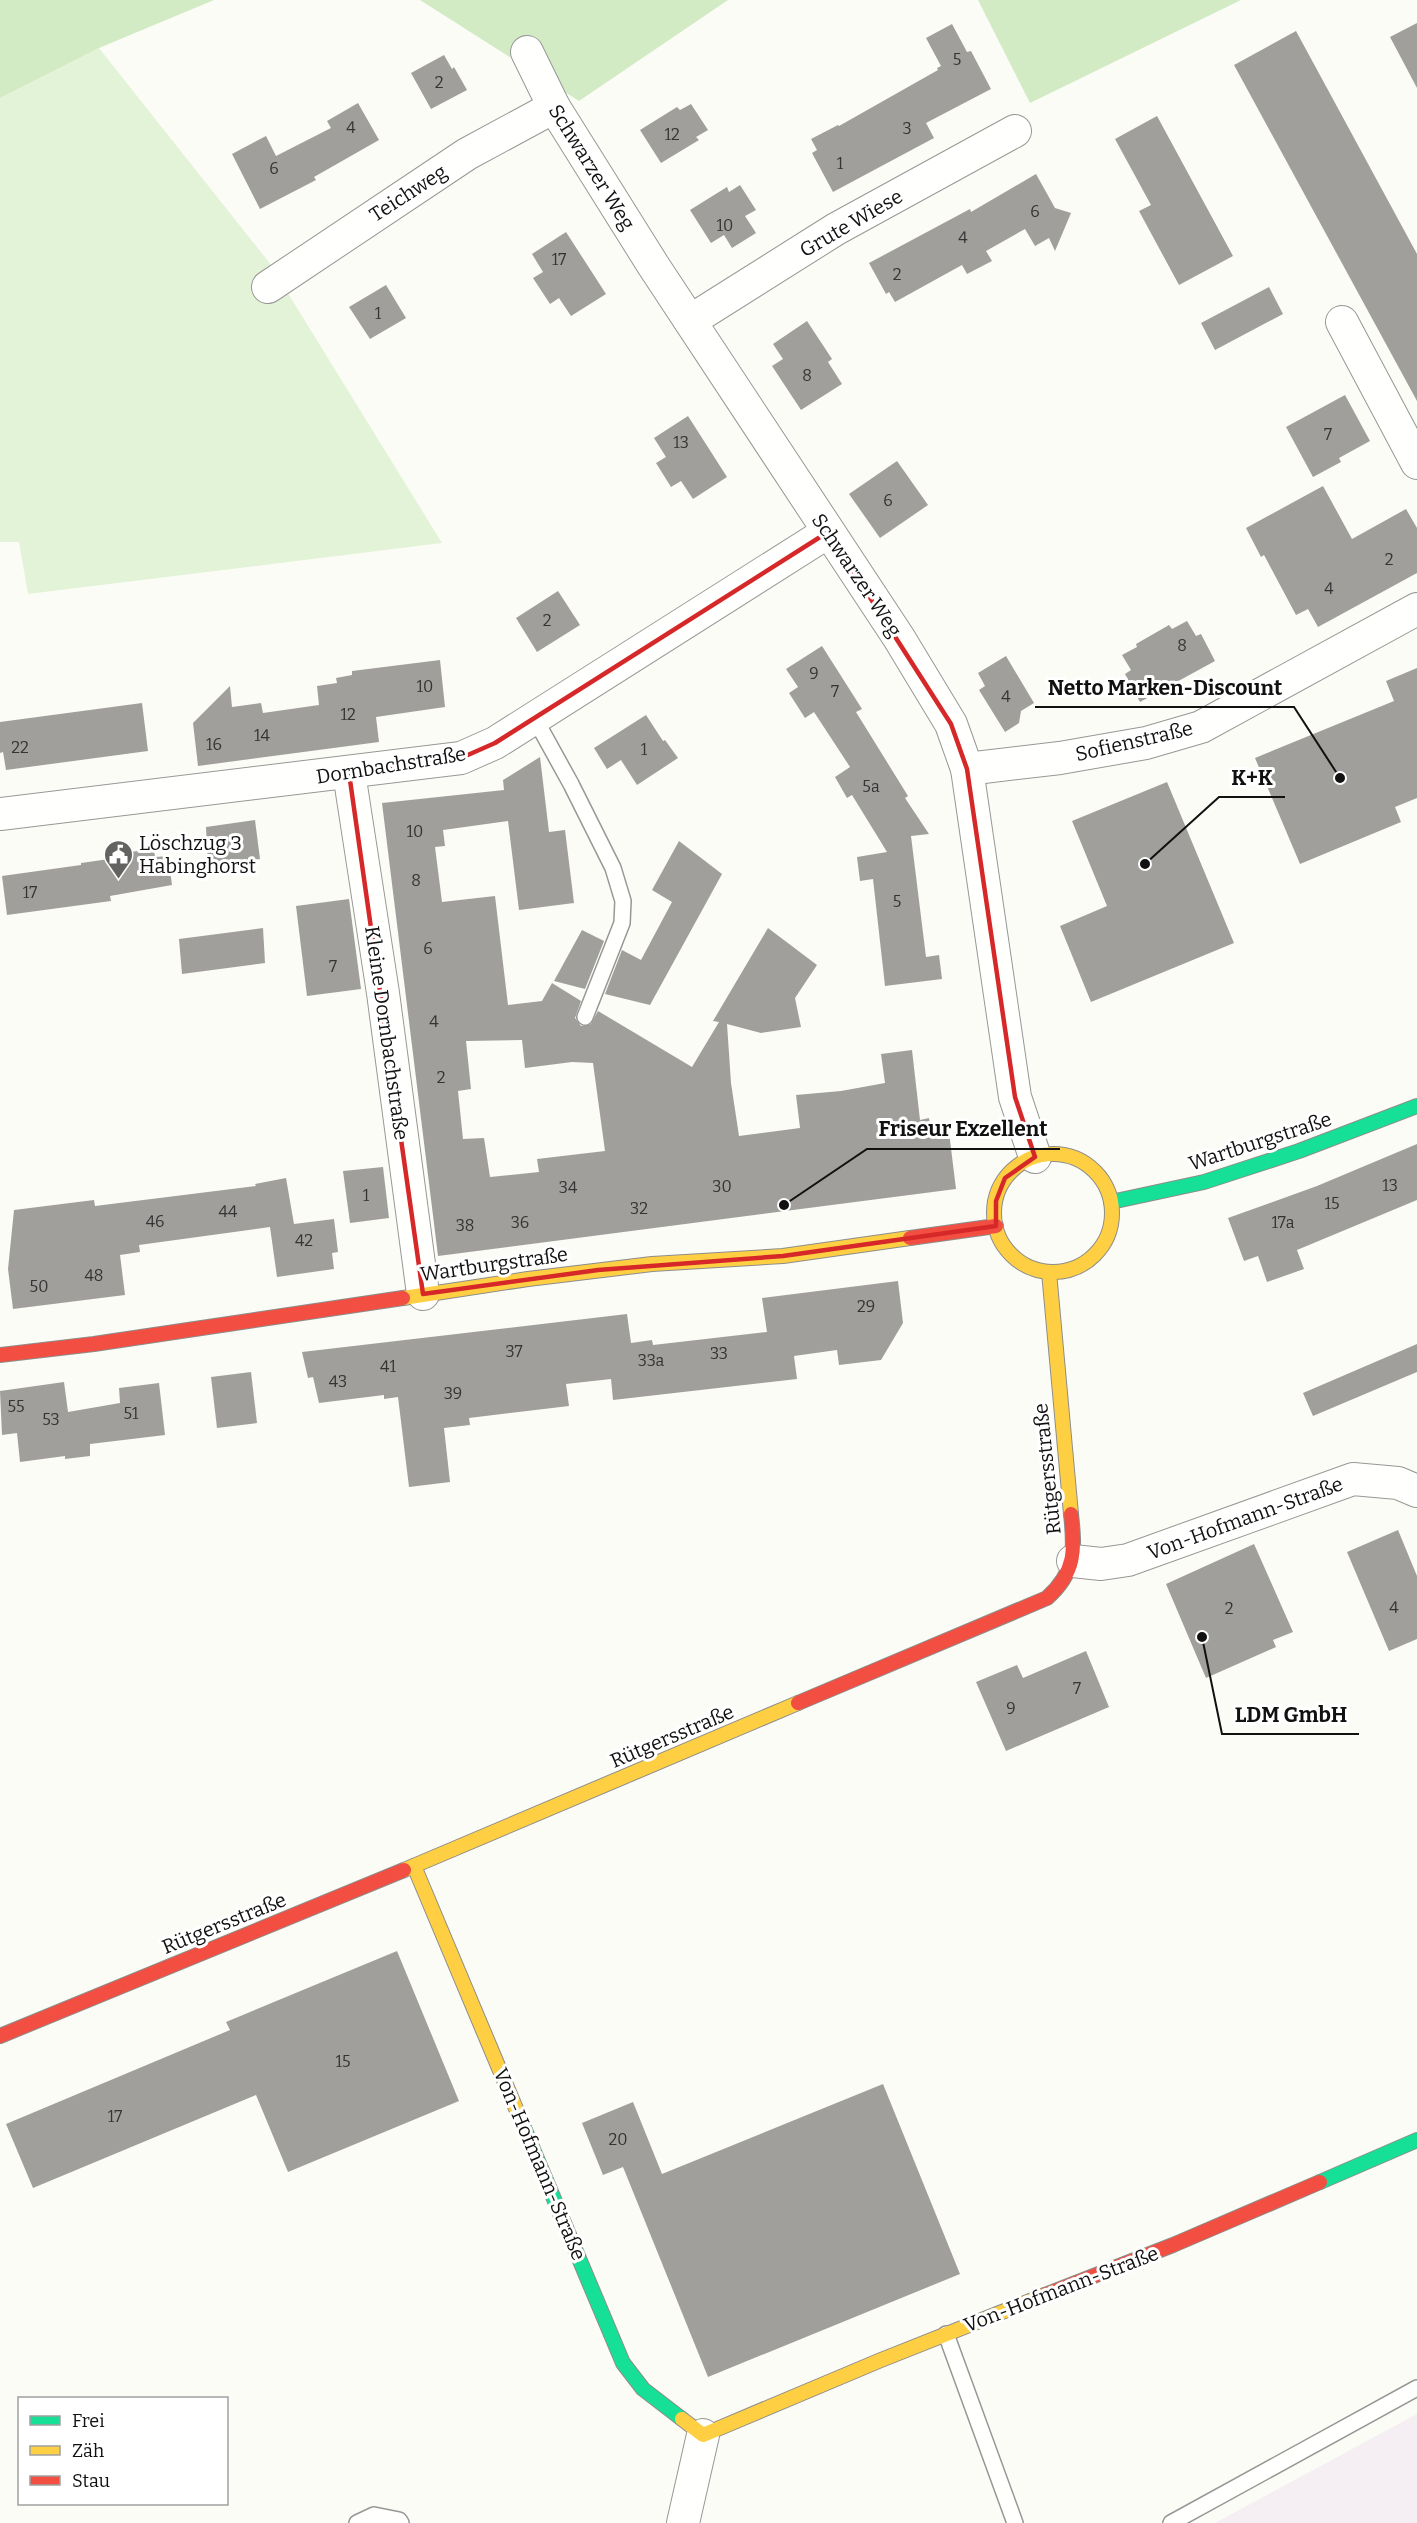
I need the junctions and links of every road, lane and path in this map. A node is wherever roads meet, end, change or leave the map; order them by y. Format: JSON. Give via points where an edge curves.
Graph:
{"nodes":[{"id":1,"x":527,"y":52,"type":"dead end"},
{"id":2,"x":554,"y":107,"type":"junction"},
{"id":3,"x":1015,"y":131,"type":"dead end"},
{"id":4,"x":268,"y":287,"type":"dead end"},
{"id":5,"x":690,"y":321,"type":"junction"},
{"id":6,"x":1342,"y":322,"type":"dead end"},
{"id":7,"x":1417,"y":463,"type":"edge"},
{"id":8,"x":828,"y":532,"type":"junction"},
{"id":9,"x":1417,"y":609,"type":"edge"},
{"id":10,"x":534,"y":717,"type":"junction"},
{"id":11,"x":967,"y":769,"type":"junction"},
{"id":12,"x":349,"y":773,"type":"junction"},
{"id":13,"x":0,"y":814,"type":"edge"},
{"id":14,"x":585,"y":1017,"type":"dead end"},
{"id":15,"x":1417,"y":1106,"type":"edge"},
{"id":16,"x":1035,"y":1156,"type":"junction"},
{"id":17,"x":1111,"y":1202,"type":"junction"},
{"id":18,"x":996,"y":1226,"type":"junction"},
{"id":19,"x":1049,"y":1272,"type":"junction"},
{"id":20,"x":423,"y":1294,"type":"junction"},
{"id":21,"x":0,"y":1355,"type":"edge"},
{"id":22,"x":1417,"y":1491,"type":"edge"},
{"id":23,"x":1072,"y":1561,"type":"junction"},
{"id":24,"x":414,"y":1866,"type":"junction"},
{"id":25,"x":0,"y":2036,"type":"edge"},
{"id":26,"x":1417,"y":2140,"type":"edge"},
{"id":27,"x":946,"y":2334,"type":"junction"},
{"id":28,"x":1417,"y":2388,"type":"edge"},
{"id":29,"x":703,"y":2435,"type":"junction"},
{"id":30,"x":357,"y":2523,"type":"edge"},
{"id":31,"x":401,"y":2523,"type":"edge"},
{"id":32,"x":683,"y":2523,"type":"edge"},
{"id":33,"x":1015,"y":2523,"type":"edge"},
{"id":34,"x":1172,"y":2523,"type":"edge"}],
"edges":[{"from":1,"to":2,"type":"street","name":"Schwarzer Weg"},
{"from":2,"to":4,"type":"street","name":"Teichweg","via":[[467,154]]},
{"from":2,"to":5,"type":"street","name":"Schwarzer Weg"},
{"from":3,"to":5,"type":"street","name":"Grute Wiese","via":[[837,229]]},
{"from":5,"to":8,"type":"street","name":"Schwarzer Weg"},
{"from":6,"to":7,"type":"street"},
{"from":8,"to":10,"type":"street","name":"Dornbachstraße"},
{"from":8,"to":11,"type":"street","name":"Schwarzer Weg","via":[[951,724]]},
{"from":9,"to":11,"type":"street","name":"Sofienstraße","via":[[1201,727],[1146,743]]},
{"from":10,"to":12,"type":"street","name":"Dornbachstraße","via":[[495,743],[461,758]]},
{"from":10,"to":14,"type":"lane","via":[[613,868],[623,901],[622,923]]},
{"from":11,"to":16,"type":"street","name":"Schwarzer Weg","via":[[1015,1098]]},
{"from":12,"to":13,"type":"street","name":"Dornbachstraße"},
{"from":12,"to":20,"type":"street","name":"Kleine Dornbachstraße"},
{"from":15,"to":17,"type":"street","name":"Wartburgstraße","via":[[1204,1182]]},
{"from":16,"to":17,"type":"street","via":[[1064,1154],[1089,1166],[1100,1176]]},
{"from":16,"to":18,"type":"street","via":[[1005,1178],[996,1201]]},
{"from":17,"to":19,"type":"street","via":[[1109,1234],[1097,1252],[1080,1266]]},
{"from":18,"to":19,"type":"street","via":[[1002,1243],[1014,1258],[1030,1268]]},
{"from":18,"to":20,"type":"street","name":"Wartburgstraße","via":[[783,1256],[609,1268]]},
{"from":19,"to":23,"type":"street","name":"Rütgersstraße","via":[[1074,1542]]},
{"from":20,"to":21,"type":"street","name":"Wartburgstraße"},
{"from":22,"to":23,"type":"street","name":"Von-Hofmann-Straße","via":[[1398,1483],[1353,1479],[1128,1560],[1101,1564]]},
{"from":23,"to":24,"type":"street","name":"Rütgersstraße","via":[[1064,1583],[1047,1598]]},
{"from":24,"to":25,"type":"street","name":"Rütgersstraße"},
{"from":24,"to":29,"type":"street","name":"Von-Hofmann-Straße","via":[[623,2363],[643,2389]]},
{"from":26,"to":27,"type":"street","name":"Von-Hofmann-Straße","via":[[1173,2245]]},
{"from":27,"to":29,"type":"street","name":"Von-Hofmann-Straße"},
{"from":27,"to":33,"type":"lane"},
{"from":28,"to":34,"type":"lane"},
{"from":29,"to":32,"type":"street"},
{"from":30,"to":31,"type":"lane","via":[[374,2515]]}]}
